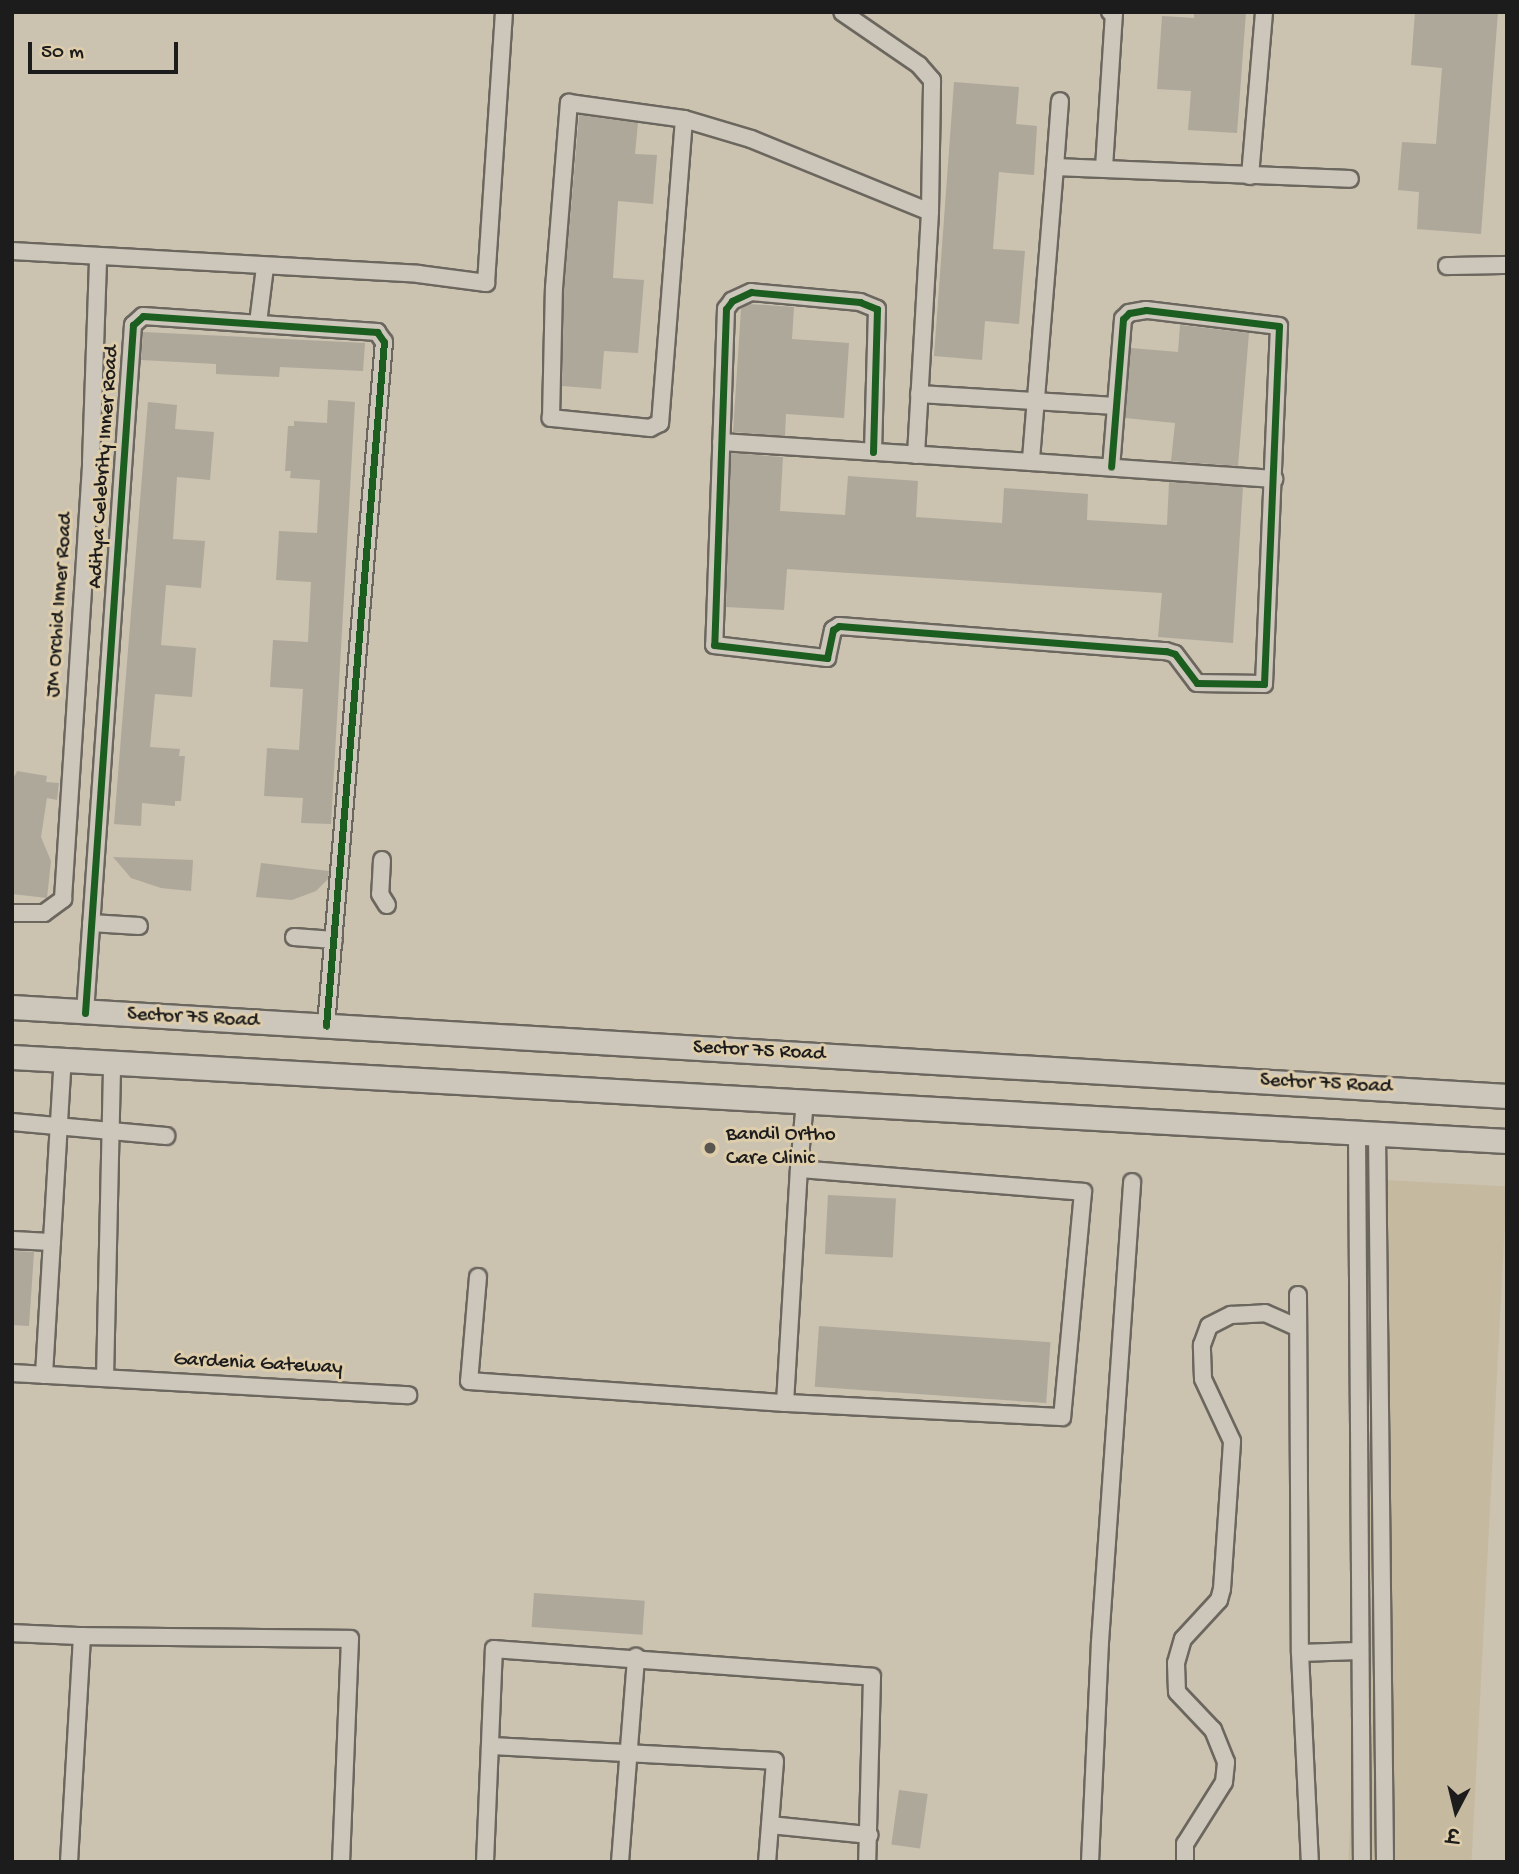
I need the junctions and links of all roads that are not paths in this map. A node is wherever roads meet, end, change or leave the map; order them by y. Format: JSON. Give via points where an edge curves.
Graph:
{"nodes":[{"id":1,"x":504,"y":12,"type":"edge"},
{"id":2,"x":842,"y":12,"type":"edge"},
{"id":3,"x":1110,"y":12,"type":"edge"},
{"id":4,"x":1264,"y":12,"type":"edge"},
{"id":5,"x":1060,"y":101,"type":"dead end"},
{"id":6,"x":684,"y":119,"type":"junction"},
{"id":7,"x":1055,"y":167,"type":"junction"},
{"id":8,"x":1104,"y":169,"type":"junction"},
{"id":9,"x":1250,"y":176,"type":"junction"},
{"id":10,"x":1350,"y":179,"type":"dead end"},
{"id":11,"x":930,"y":212,"type":"junction"},
{"id":12,"x":12,"y":251,"type":"edge"},
{"id":13,"x":98,"y":257,"type":"junction"},
{"id":14,"x":1447,"y":265,"type":"dead end"},
{"id":15,"x":1507,"y":265,"type":"edge"},
{"id":16,"x":265,"y":268,"type":"junction"},
{"id":17,"x":258,"y":323,"type":"junction"},
{"id":18,"x":919,"y":394,"type":"junction"},
{"id":19,"x":1036,"y":401,"type":"junction"},
{"id":20,"x":1116,"y":405,"type":"junction"},
{"id":21,"x":721,"y":442,"type":"junction"},
{"id":22,"x":873,"y":452,"type":"junction"},
{"id":23,"x":916,"y":455,"type":"junction"},
{"id":24,"x":1031,"y":462,"type":"junction"},
{"id":25,"x":1111,"y":467,"type":"junction"},
{"id":26,"x":1274,"y":479,"type":"junction"},
{"id":27,"x":382,"y":860,"type":"dead end"},
{"id":28,"x":387,"y":905,"type":"dead end"},
{"id":29,"x":12,"y":913,"type":"edge"},
{"id":30,"x":91,"y":923,"type":"junction"},
{"id":31,"x":138,"y":926,"type":"dead end"},
{"id":32,"x":294,"y":937,"type":"dead end"},
{"id":33,"x":334,"y":940,"type":"junction"},
{"id":34,"x":12,"y":1007,"type":"edge"},
{"id":35,"x":85,"y":1013,"type":"junction"},
{"id":36,"x":326,"y":1026,"type":"junction"},
{"id":37,"x":12,"y":1057,"type":"edge"},
{"id":38,"x":63,"y":1059,"type":"junction"},
{"id":39,"x":113,"y":1062,"type":"junction"},
{"id":40,"x":1507,"y":1096,"type":"edge"},
{"id":41,"x":805,"y":1101,"type":"junction"},
{"id":42,"x":12,"y":1122,"type":"edge"},
{"id":43,"x":59,"y":1125,"type":"junction"},
{"id":44,"x":111,"y":1131,"type":"junction"},
{"id":45,"x":1367,"y":1133,"type":"junction"},
{"id":46,"x":166,"y":1136,"type":"dead end"},
{"id":47,"x":1507,"y":1141,"type":"edge"},
{"id":48,"x":799,"y":1169,"type":"junction"},
{"id":49,"x":1132,"y":1181,"type":"dead end"},
{"id":50,"x":12,"y":1240,"type":"edge"},
{"id":51,"x":52,"y":1242,"type":"junction"},
{"id":52,"x":478,"y":1277,"type":"dead end"},
{"id":53,"x":1298,"y":1295,"type":"dead end"},
{"id":54,"x":1298,"y":1328,"type":"junction"},
{"id":55,"x":12,"y":1373,"type":"edge"},
{"id":56,"x":44,"y":1375,"type":"junction"},
{"id":57,"x":105,"y":1378,"type":"junction"},
{"id":58,"x":408,"y":1395,"type":"dead end"},
{"id":59,"x":785,"y":1403,"type":"junction"},
{"id":60,"x":12,"y":1633,"type":"edge"},
{"id":61,"x":82,"y":1636,"type":"junction"},
{"id":62,"x":1358,"y":1651,"type":"junction"},
{"id":63,"x":1300,"y":1653,"type":"junction"},
{"id":64,"x":636,"y":1657,"type":"junction"},
{"id":65,"x":490,"y":1746,"type":"junction"},
{"id":66,"x":628,"y":1752,"type":"junction"},
{"id":67,"x":770,"y":1825,"type":"junction"},
{"id":68,"x":869,"y":1835,"type":"junction"},
{"id":69,"x":69,"y":1862,"type":"edge"},
{"id":70,"x":341,"y":1862,"type":"edge"},
{"id":71,"x":485,"y":1862,"type":"edge"},
{"id":72,"x":620,"y":1862,"type":"edge"},
{"id":73,"x":767,"y":1862,"type":"edge"},
{"id":74,"x":867,"y":1862,"type":"edge"},
{"id":75,"x":1090,"y":1862,"type":"edge"},
{"id":76,"x":1185,"y":1862,"type":"edge"},
{"id":77,"x":1310,"y":1862,"type":"edge"},
{"id":78,"x":1362,"y":1862,"type":"edge"},
{"id":79,"x":1385,"y":1862,"type":"edge"}],
"edges":[{"from":1,"to":16,"type":"street","via":[[486,283],[418,274]]},
{"from":2,"to":11,"type":"street","via":[[919,65],[932,80]]},
{"from":3,"to":8,"type":"street","via":[[1114,13]]},
{"from":4,"to":9,"type":"street"},
{"from":5,"to":7,"type":"street"},
{"from":6,"to":6,"type":"street","via":[[567,105],[551,418],[650,428],[660,423]]},
{"from":6,"to":11,"type":"street","via":[[751,139]]},
{"from":7,"to":8,"type":"street"},
{"from":7,"to":19,"type":"street"},
{"from":8,"to":9,"type":"street"},
{"from":9,"to":10,"type":"street"},
{"from":11,"to":18,"type":"street"},
{"from":12,"to":13,"type":"street"},
{"from":13,"to":16,"type":"street"},
{"from":13,"to":29,"type":"street","name":"JM Orchid Inner Road","via":[[91,462],[63,899],[44,914]]},
{"from":14,"to":15,"type":"street"},
{"from":16,"to":17,"type":"street"},
{"from":17,"to":30,"type":"street","name":"Aditya Celebrity Inner Road","via":[[143,316],[133,325]]},
{"from":17,"to":33,"type":"street","name":"Aditya Celebrity Inner Road","via":[[377,332],[384,342]]},
{"from":18,"to":19,"type":"street"},
{"from":18,"to":23,"type":"street"},
{"from":19,"to":20,"type":"street"},
{"from":19,"to":24,"type":"street"},
{"from":20,"to":25,"type":"street"},
{"from":20,"to":26,"type":"street","via":[[1123,319],[1129,313],[1146,310],[1276,324],[1281,333]]},
{"from":21,"to":22,"type":"street"},
{"from":21,"to":22,"type":"street","via":[[726,309],[741,294],[751,292],[860,302],[877,309]]},
{"from":21,"to":26,"type":"street","via":[[714,645],[830,657],[832,633],[839,626],[1152,650],[1175,654],[1197,683],[1204,684],[1264,684]]},
{"from":22,"to":23,"type":"street"},
{"from":23,"to":24,"type":"street"},
{"from":24,"to":25,"type":"street"},
{"from":25,"to":26,"type":"street"},
{"from":27,"to":28,"type":"street","via":[[380,894]]},
{"from":30,"to":31,"type":"street"},
{"from":30,"to":35,"type":"street","name":"Aditya Celebrity Inner Road"},
{"from":32,"to":33,"type":"street"},
{"from":33,"to":36,"type":"street","name":"Aditya Celebrity Inner Road"},
{"from":34,"to":35,"type":"street","name":"Sector 75 Road"},
{"from":35,"to":36,"type":"street","name":"Sector 75 Road"},
{"from":36,"to":40,"type":"street","name":"Sector 75 Road"},
{"from":37,"to":38,"type":"street"},
{"from":38,"to":39,"type":"street"},
{"from":38,"to":43,"type":"street"},
{"from":39,"to":41,"type":"street"},
{"from":39,"to":44,"type":"street"},
{"from":41,"to":45,"type":"street"},
{"from":41,"to":48,"type":"street"},
{"from":42,"to":43,"type":"street"},
{"from":43,"to":44,"type":"street"},
{"from":43,"to":51,"type":"street"},
{"from":44,"to":46,"type":"street"},
{"from":44,"to":57,"type":"street"},
{"from":45,"to":47,"type":"street"},
{"from":45,"to":62,"type":"street"},
{"from":45,"to":79,"type":"street"},
{"from":48,"to":59,"type":"street"},
{"from":48,"to":59,"type":"street","via":[[1083,1192],[1062,1417]]},
{"from":49,"to":75,"type":"street","via":[[1100,1642]]},
{"from":50,"to":51,"type":"street"},
{"from":51,"to":56,"type":"street"},
{"from":52,"to":59,"type":"street","via":[[469,1381]]},
{"from":53,"to":54,"type":"street"},
{"from":54,"to":63,"type":"street"},
{"from":54,"to":76,"type":"street","via":[[1265,1313],[1231,1315],[1209,1326],[1202,1345],[1203,1379],[1232,1441],[1222,1589],[1219,1600],[1183,1639],[1176,1663],[1177,1692],[1213,1730],[1226,1762],[1224,1782],[1185,1844]]},
{"from":55,"to":56,"type":"street","name":"Gardenia Gateway"},
{"from":56,"to":57,"type":"street","name":"Gardenia Gateway"},
{"from":57,"to":58,"type":"street","name":"Gardenia Gateway"},
{"from":60,"to":61,"type":"street"},
{"from":61,"to":69,"type":"street"},
{"from":61,"to":70,"type":"street","via":[[349,1639]]},
{"from":62,"to":63,"type":"street"},
{"from":62,"to":78,"type":"street"},
{"from":63,"to":77,"type":"street"},
{"from":64,"to":65,"type":"street","via":[[494,1649]]},
{"from":64,"to":66,"type":"street"},
{"from":64,"to":68,"type":"street","via":[[872,1677]]},
{"from":65,"to":66,"type":"street"},
{"from":65,"to":71,"type":"street"},
{"from":66,"to":67,"type":"street","via":[[775,1761]]},
{"from":66,"to":72,"type":"street"},
{"from":67,"to":68,"type":"street"},
{"from":67,"to":73,"type":"street"},
{"from":68,"to":74,"type":"street"}]}
